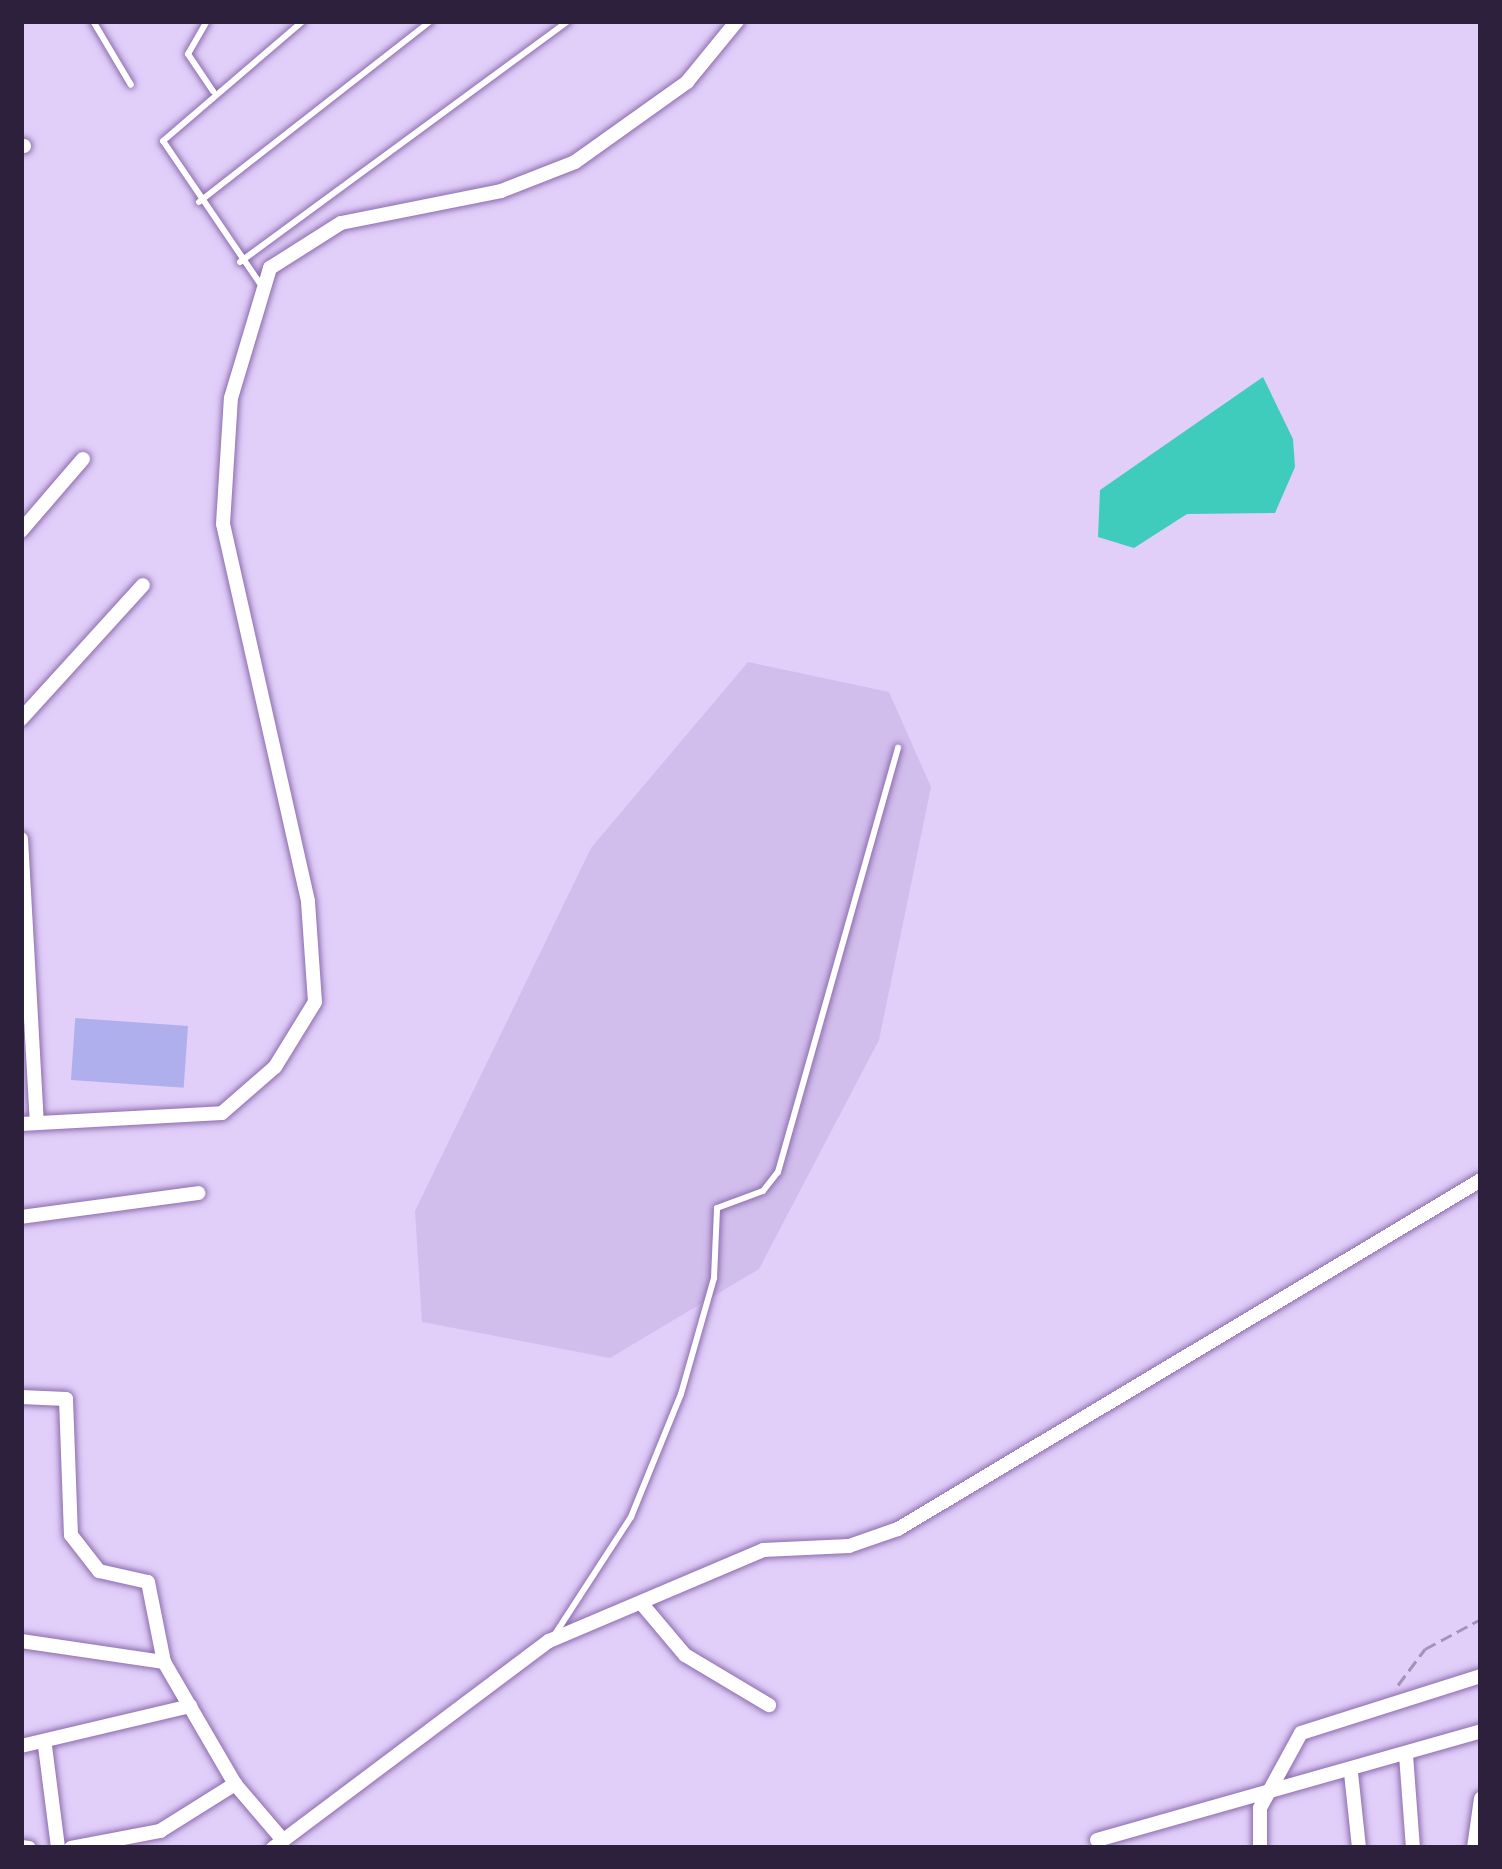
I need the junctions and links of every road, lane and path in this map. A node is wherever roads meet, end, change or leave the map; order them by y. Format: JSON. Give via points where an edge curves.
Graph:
{"nodes":[{"id":1,"x":93,"y":21,"type":"edge"},
{"id":2,"x":207,"y":21,"type":"edge"},
{"id":3,"x":304,"y":21,"type":"edge"},
{"id":4,"x":431,"y":21,"type":"edge"},
{"id":5,"x":568,"y":21,"type":"edge"},
{"id":6,"x":737,"y":21,"type":"edge"},
{"id":7,"x":556,"y":24,"type":"edge"},
{"id":8,"x":131,"y":85,"type":"dead end"},
{"id":9,"x":213,"y":92,"type":"junction"},
{"id":10,"x":199,"y":202,"type":"junction"},
{"id":11,"x":240,"y":262,"type":"junction"},
{"id":12,"x":261,"y":285,"type":"junction"},
{"id":13,"x":83,"y":459,"type":"dead end"},
{"id":14,"x":21,"y":531,"type":"edge"},
{"id":15,"x":143,"y":585,"type":"dead end"},
{"id":16,"x":21,"y":719,"type":"edge"},
{"id":17,"x":898,"y":748,"type":"dead end"},
{"id":18,"x":21,"y":839,"type":"edge"},
{"id":19,"x":29,"y":1124,"type":"edge"},
{"id":20,"x":1481,"y":1180,"type":"edge"},
{"id":21,"x":198,"y":1192,"type":"dead end"},
{"id":22,"x":21,"y":1217,"type":"edge"},
{"id":23,"x":21,"y":1397,"type":"edge"},
{"id":24,"x":642,"y":1604,"type":"junction"},
{"id":25,"x":1481,"y":1619,"type":"edge"},
{"id":26,"x":21,"y":1641,"type":"edge"},
{"id":27,"x":549,"y":1641,"type":"junction"},
{"id":28,"x":164,"y":1662,"type":"junction"},
{"id":29,"x":1481,"y":1676,"type":"edge"},
{"id":30,"x":769,"y":1705,"type":"dead end"},
{"id":31,"x":190,"y":1706,"type":"junction"},
{"id":32,"x":1383,"y":1707,"type":"junction"},
{"id":33,"x":1481,"y":1731,"type":"edge"},
{"id":34,"x":21,"y":1746,"type":"edge"},
{"id":35,"x":45,"y":1746,"type":"junction"},
{"id":36,"x":1406,"y":1755,"type":"junction"},
{"id":37,"x":1351,"y":1773,"type":"junction"},
{"id":38,"x":235,"y":1784,"type":"junction"},
{"id":39,"x":1265,"y":1798,"type":"junction"},
{"id":40,"x":1481,"y":1798,"type":"edge"},
{"id":41,"x":1097,"y":1840,"type":"dead end"},
{"id":42,"x":277,"y":1843,"type":"edge"},
{"id":43,"x":58,"y":1848,"type":"edge"},
{"id":44,"x":71,"y":1848,"type":"edge"},
{"id":45,"x":1260,"y":1848,"type":"edge"},
{"id":46,"x":1359,"y":1848,"type":"edge"},
{"id":47,"x":1413,"y":1848,"type":"edge"},
{"id":48,"x":1474,"y":1848,"type":"edge"}],
"edges":[{"from":1,"to":8,"type":"lane"},
{"from":2,"to":9,"type":"lane","via":[[188,54]]},
{"from":3,"to":9,"type":"lane"},
{"from":4,"to":10,"type":"lane"},
{"from":5,"to":7,"type":"lane"},
{"from":6,"to":12,"type":"street","via":[[687,82],[574,162],[306,236]]},
{"from":7,"to":11,"type":"lane"},
{"from":9,"to":10,"type":"lane","via":[[164,141]]},
{"from":10,"to":11,"type":"lane"},
{"from":11,"to":12,"type":"lane"},
{"from":12,"to":19,"type":"street","via":[[231,398],[223,524],[308,901],[315,1001],[275,1066],[222,1113]]},
{"from":13,"to":14,"type":"street"},
{"from":15,"to":16,"type":"street"},
{"from":17,"to":27,"type":"lane","via":[[778,1172],[764,1192],[717,1208],[714,1278],[681,1394],[631,1517]]},
{"from":18,"to":19,"type":"street"},
{"from":20,"to":24,"type":"street","via":[[898,1528],[849,1546],[763,1550]]},
{"from":21,"to":22,"type":"street"},
{"from":23,"to":28,"type":"street","via":[[66,1399],[71,1535],[100,1571],[148,1582]]},
{"from":24,"to":27,"type":"street"},
{"from":24,"to":30,"type":"street","via":[[685,1655]]},
{"from":25,"to":32,"type":"path","via":[[1425,1649]]},
{"from":26,"to":28,"type":"street"},
{"from":27,"to":42,"type":"street"},
{"from":28,"to":31,"type":"street"},
{"from":29,"to":32,"type":"street"},
{"from":31,"to":35,"type":"street"},
{"from":31,"to":38,"type":"street"},
{"from":32,"to":39,"type":"street","via":[[1301,1733]]},
{"from":33,"to":36,"type":"street"},
{"from":34,"to":35,"type":"street"},
{"from":35,"to":43,"type":"street"},
{"from":36,"to":37,"type":"street"},
{"from":36,"to":47,"type":"street"},
{"from":37,"to":39,"type":"street"},
{"from":37,"to":46,"type":"street"},
{"from":38,"to":42,"type":"street"},
{"from":38,"to":44,"type":"street","via":[[160,1832]]},
{"from":39,"to":41,"type":"street"},
{"from":39,"to":45,"type":"street"},
{"from":40,"to":48,"type":"street"}]}
